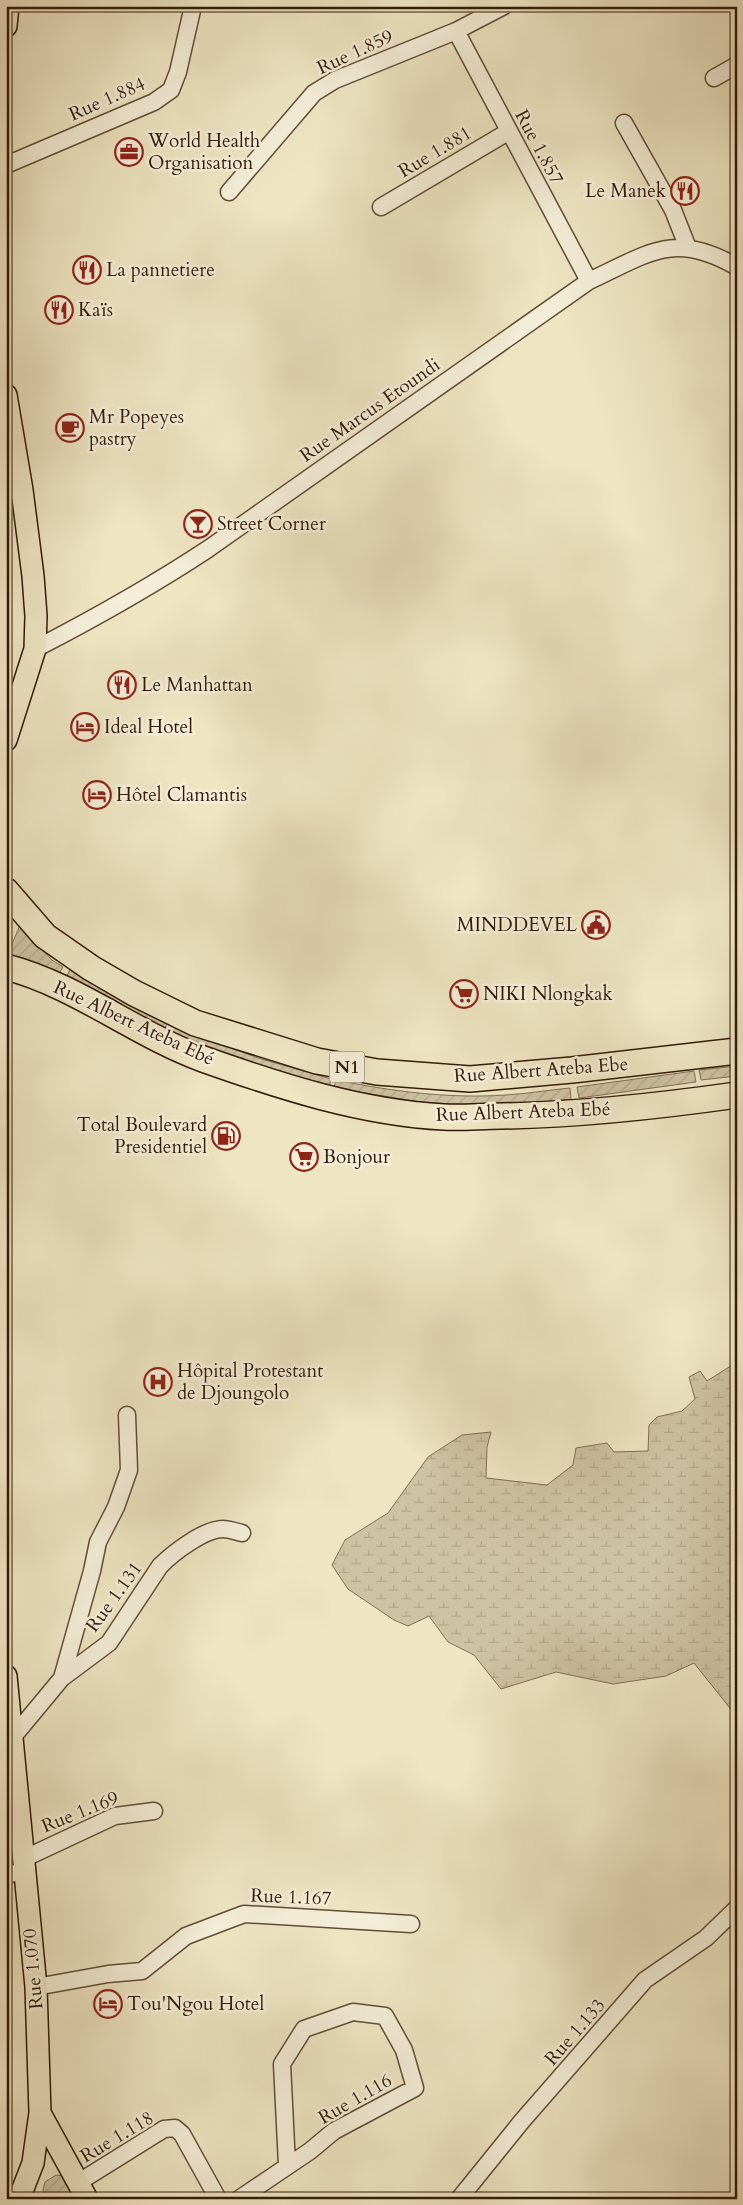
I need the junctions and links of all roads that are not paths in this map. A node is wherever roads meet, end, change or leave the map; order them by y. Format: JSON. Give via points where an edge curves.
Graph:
{"nodes":[{"id":1,"x":8,"y":6,"type":"edge"},
{"id":2,"x":193,"y":6,"type":"edge"},
{"id":3,"x":504,"y":6,"type":"edge"},
{"id":4,"x":6,"y":26,"type":"edge"},
{"id":5,"x":456,"y":31,"type":"junction"},
{"id":6,"x":737,"y":66,"type":"edge"},
{"id":7,"x":714,"y":78,"type":"dead end"},
{"id":8,"x":624,"y":123,"type":"dead end"},
{"id":9,"x":508,"y":132,"type":"junction"},
{"id":10,"x":6,"y":165,"type":"edge"},
{"id":11,"x":228,"y":192,"type":"dead end"},
{"id":12,"x":381,"y":207,"type":"dead end"},
{"id":13,"x":688,"y":248,"type":"junction"},
{"id":14,"x":737,"y":267,"type":"edge"},
{"id":15,"x":589,"y":281,"type":"junction"},
{"id":16,"x":6,"y":400,"type":"edge"},
{"id":17,"x":14,"y":491,"type":"edge"},
{"id":18,"x":35,"y":648,"type":"junction"},
{"id":19,"x":29,"y":672,"type":"junction"},
{"id":20,"x":6,"y":693,"type":"edge"},
{"id":21,"x":6,"y":740,"type":"edge"},
{"id":22,"x":6,"y":891,"type":"edge"},
{"id":23,"x":6,"y":967,"type":"edge"},
{"id":24,"x":737,"y":1051,"type":"edge"},
{"id":25,"x":737,"y":1095,"type":"edge"},
{"id":26,"x":128,"y":1415,"type":"dead end"},
{"id":27,"x":242,"y":1533,"type":"dead end"},
{"id":28,"x":6,"y":1676,"type":"edge"},
{"id":29,"x":62,"y":1678,"type":"junction"},
{"id":30,"x":13,"y":1737,"type":"junction"},
{"id":31,"x":154,"y":1810,"type":"dead end"},
{"id":32,"x":18,"y":1868,"type":"edge"},
{"id":33,"x":737,"y":1908,"type":"edge"},
{"id":34,"x":412,"y":1924,"type":"dead end"},
{"id":35,"x":36,"y":1987,"type":"junction"},
{"id":36,"x":40,"y":2113,"type":"junction"},
{"id":37,"x":286,"y":2164,"type":"junction"},
{"id":38,"x":83,"y":2191,"type":"edge"},
{"id":39,"x":19,"y":2199,"type":"edge"},
{"id":40,"x":218,"y":2199,"type":"edge"},
{"id":41,"x":239,"y":2199,"type":"edge"},
{"id":42,"x":459,"y":2199,"type":"edge"}],
"edges":[{"from":1,"to":4,"type":"main road"},
{"from":2,"to":10,"type":"street","name":"Rue 1.884","via":[[171,90],[154,102]]},
{"from":3,"to":5,"type":"street","name":"Rue 1.859"},
{"from":5,"to":9,"type":"street","name":"Rue 1.857"},
{"from":5,"to":11,"type":"street","name":"Rue 1.859","via":[[335,80],[314,93]]},
{"from":6,"to":7,"type":"street"},
{"from":8,"to":13,"type":"street","via":[[673,210]]},
{"from":9,"to":12,"type":"street","name":"Rue 1.881"},
{"from":9,"to":15,"type":"street","name":"Rue 1.857"},
{"from":13,"to":14,"type":"street","name":"Rue Marcus Etoundi","via":[[721,258]]},
{"from":13,"to":15,"type":"street","name":"Rue Marcus Etoundi","via":[[647,252]]},
{"from":15,"to":18,"type":"street","name":"Rue Marcus Etoundi","via":[[208,550],[120,605]]},
{"from":16,"to":17,"type":"main road"},
{"from":17,"to":18,"type":"main road","via":[[34,576]]},
{"from":18,"to":19,"type":"main road"},
{"from":19,"to":20,"type":"main road"},
{"from":19,"to":21,"type":"main road"},
{"from":22,"to":24,"type":"highway","name":"Rue Albert Ateba Ebe","number":"N1","via":[[45,936],[90,968],[134,993],[195,1022],[317,1061],[377,1072],[470,1079]]},
{"from":23,"to":25,"type":"highway","name":"Rue Albert Ateba Ebé","number":"N1","via":[[59,987],[202,1058],[303,1091],[372,1107],[444,1117],[530,1116]]},
{"from":26,"to":29,"type":"street","via":[[129,1470],[116,1507],[98,1542]]},
{"from":27,"to":29,"type":"street","name":"Rue 1.131","via":[[223,1529],[209,1533],[170,1555],[109,1643]]},
{"from":28,"to":30,"type":"main road","name":"Rue 1.070"},
{"from":29,"to":30,"type":"street","name":"Rue 1.131"},
{"from":30,"to":32,"type":"main road","name":"Rue 1.070"},
{"from":31,"to":32,"type":"street","name":"Rue 1.169","via":[[114,1816]]},
{"from":32,"to":35,"type":"main road","name":"Rue 1.070"},
{"from":33,"to":42,"type":"street","name":"Rue 1.133","via":[[706,1938],[645,1980]]},
{"from":34,"to":35,"type":"street","name":"Rue 1.167","via":[[244,1914],[186,1936],[142,1971]]},
{"from":35,"to":36,"type":"main road","name":"Rue 1.070"},
{"from":36,"to":38,"type":"main road"},
{"from":36,"to":39,"type":"main road","name":"Rue 1.070","via":[[34,2163]]},
{"from":37,"to":37,"type":"street","name":"Rue 1.116","via":[[361,2115],[415,2088],[404,2050],[385,2016],[352,2012],[304,2029],[282,2064]]},
{"from":37,"to":41,"type":"street","name":"Rue 1.116"},
{"from":38,"to":40,"type":"street","name":"Rue 1.118","via":[[164,2129],[175,2128],[182,2134]]}]}
